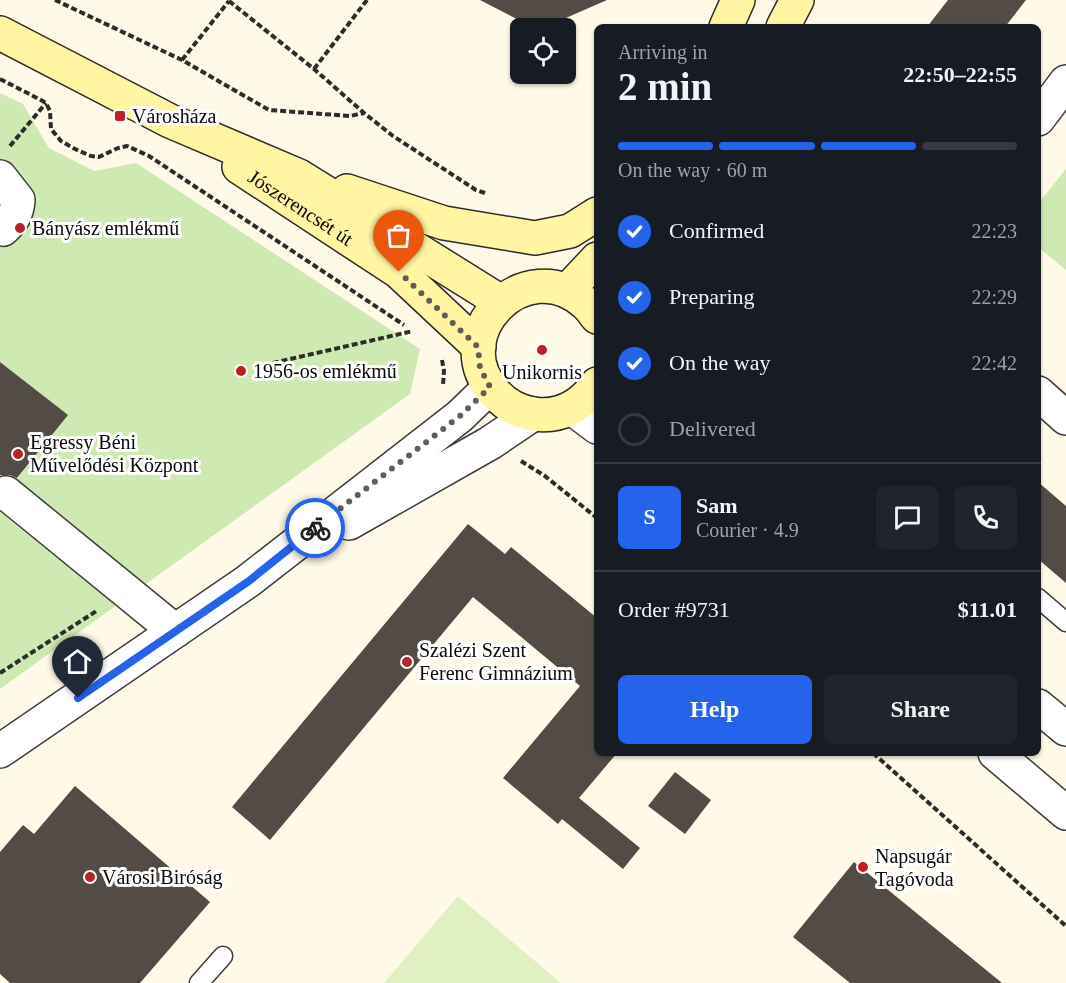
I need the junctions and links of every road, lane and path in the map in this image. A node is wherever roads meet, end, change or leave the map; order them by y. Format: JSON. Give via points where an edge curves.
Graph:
{"nodes":[{"id":1,"x":54,"y":0,"type":"edge"},
{"id":2,"x":229,"y":0,"type":"edge"},
{"id":3,"x":367,"y":0,"type":"edge"},
{"id":4,"x":738,"y":0,"type":"edge"},
{"id":5,"x":797,"y":0,"type":"edge"},
{"id":6,"x":727,"y":24,"type":"edge"},
{"id":7,"x":785,"y":24,"type":"edge"},
{"id":8,"x":0,"y":33,"type":"edge"},
{"id":9,"x":182,"y":60,"type":"junction"},
{"id":10,"x":314,"y":69,"type":"junction"},
{"id":11,"x":0,"y":79,"type":"edge"},
{"id":12,"x":1066,"y":82,"type":"edge"},
{"id":13,"x":46,"y":103,"type":"junction"},
{"id":14,"x":364,"y":113,"type":"junction"},
{"id":15,"x":1041,"y":115,"type":"edge"},
{"id":16,"x":170,"y":121,"type":"junction"},
{"id":17,"x":4,"y":163,"type":"edge"},
{"id":18,"x":299,"y":176,"type":"junction"},
{"id":19,"x":487,"y":194,"type":"dead end"},
{"id":20,"x":594,"y":216,"type":"edge"},
{"id":21,"x":0,"y":228,"type":"edge"},
{"id":22,"x":594,"y":262,"type":"edge"},
{"id":23,"x":567,"y":291,"type":"junction"},
{"id":24,"x":501,"y":302,"type":"junction"},
{"id":25,"x":594,"y":313,"type":"edge"},
{"id":26,"x":478,"y":347,"type":"junction"},
{"id":27,"x":439,"y":354,"type":"dead end"},
{"id":28,"x":264,"y":365,"type":"dead end"},
{"id":29,"x":490,"y":387,"type":"junction"},
{"id":30,"x":594,"y":388,"type":"edge"},
{"id":31,"x":1041,"y":396,"type":"edge"},
{"id":32,"x":533,"y":414,"type":"junction"},
{"id":33,"x":460,"y":416,"type":"junction"},
{"id":34,"x":585,"y":417,"type":"edge"},
{"id":35,"x":1066,"y":418,"type":"edge"},
{"id":36,"x":490,"y":443,"type":"junction"},
{"id":37,"x":6,"y":493,"type":"dead end"},
{"id":38,"x":594,"y":516,"type":"edge"},
{"id":39,"x":249,"y":581,"type":"junction"},
{"id":40,"x":127,"y":592,"type":"junction"},
{"id":41,"x":1041,"y":601,"type":"edge"},
{"id":42,"x":1066,"y":622,"type":"edge"},
{"id":43,"x":175,"y":631,"type":"junction"},
{"id":44,"x":0,"y":673,"type":"edge"},
{"id":45,"x":1041,"y":708,"type":"edge"},
{"id":46,"x":1066,"y":729,"type":"edge"},
{"id":47,"x":0,"y":751,"type":"edge"},
{"id":48,"x":876,"y":756,"type":"edge"},
{"id":49,"x":999,"y":756,"type":"edge"},
{"id":50,"x":1066,"y":813,"type":"edge"},
{"id":51,"x":1066,"y":926,"type":"edge"},
{"id":52,"x":224,"y":956,"type":"dead end"},
{"id":53,"x":199,"y":983,"type":"edge"}],
"edges":[{"from":1,"to":9,"type":"path"},
{"from":2,"to":9,"type":"path"},
{"from":2,"to":10,"type":"path"},
{"from":3,"to":10,"type":"path"},
{"from":4,"to":6,"type":"street"},
{"from":5,"to":7,"type":"street"},
{"from":8,"to":16,"type":"street","name":"Jószerencsét út"},
{"from":9,"to":14,"type":"path","via":[[269,110],[350,116]]},
{"from":10,"to":14,"type":"path"},
{"from":11,"to":13,"type":"path"},
{"from":12,"to":15,"type":"street"},
{"from":13,"to":17,"type":"path"},
{"from":13,"to":28,"type":"path","via":[[51,129],[61,141],[91,156],[99,157],[122,147],[149,156],[413,331]]},
{"from":14,"to":19,"type":"path","via":[[393,136]]},
{"from":16,"to":18,"type":"street","name":"Jószerencsét út"},
{"from":16,"to":26,"type":"street","name":"Jószerencsét út","via":[[399,272]]},
{"from":17,"to":21,"type":"street","via":[[18,200],[11,222]]},
{"from":18,"to":20,"type":"street","via":[[444,223],[535,238],[570,231]]},
{"from":18,"to":24,"type":"street","name":"Jószerencsét út"},
{"from":22,"to":23,"type":"street"},
{"from":23,"to":24,"type":"street","via":[[532,288]]},
{"from":23,"to":25,"type":"street"},
{"from":24,"to":26,"type":"street","via":[[489,315]]},
{"from":26,"to":29,"type":"street","via":[[480,368]]},
{"from":27,"to":33,"type":"path","via":[[444,371],[442,389]]},
{"from":29,"to":32,"type":"street","via":[[516,410]]},
{"from":29,"to":33,"type":"street"},
{"from":30,"to":34,"type":"street","via":[[588,396]]},
{"from":31,"to":35,"type":"street"},
{"from":32,"to":34,"type":"street","via":[[560,412]]},
{"from":32,"to":36,"type":"street"},
{"from":33,"to":39,"type":"street"},
{"from":36,"to":38,"type":"path","via":[[545,476]]},
{"from":36,"to":39,"type":"street"},
{"from":37,"to":40,"type":"street"},
{"from":39,"to":43,"type":"street"},
{"from":40,"to":43,"type":"street"},
{"from":40,"to":44,"type":"path"},
{"from":41,"to":42,"type":"lane"},
{"from":43,"to":47,"type":"street"},
{"from":45,"to":46,"type":"street"},
{"from":48,"to":51,"type":"path"},
{"from":49,"to":50,"type":"street"},
{"from":52,"to":53,"type":"lane"}]}
